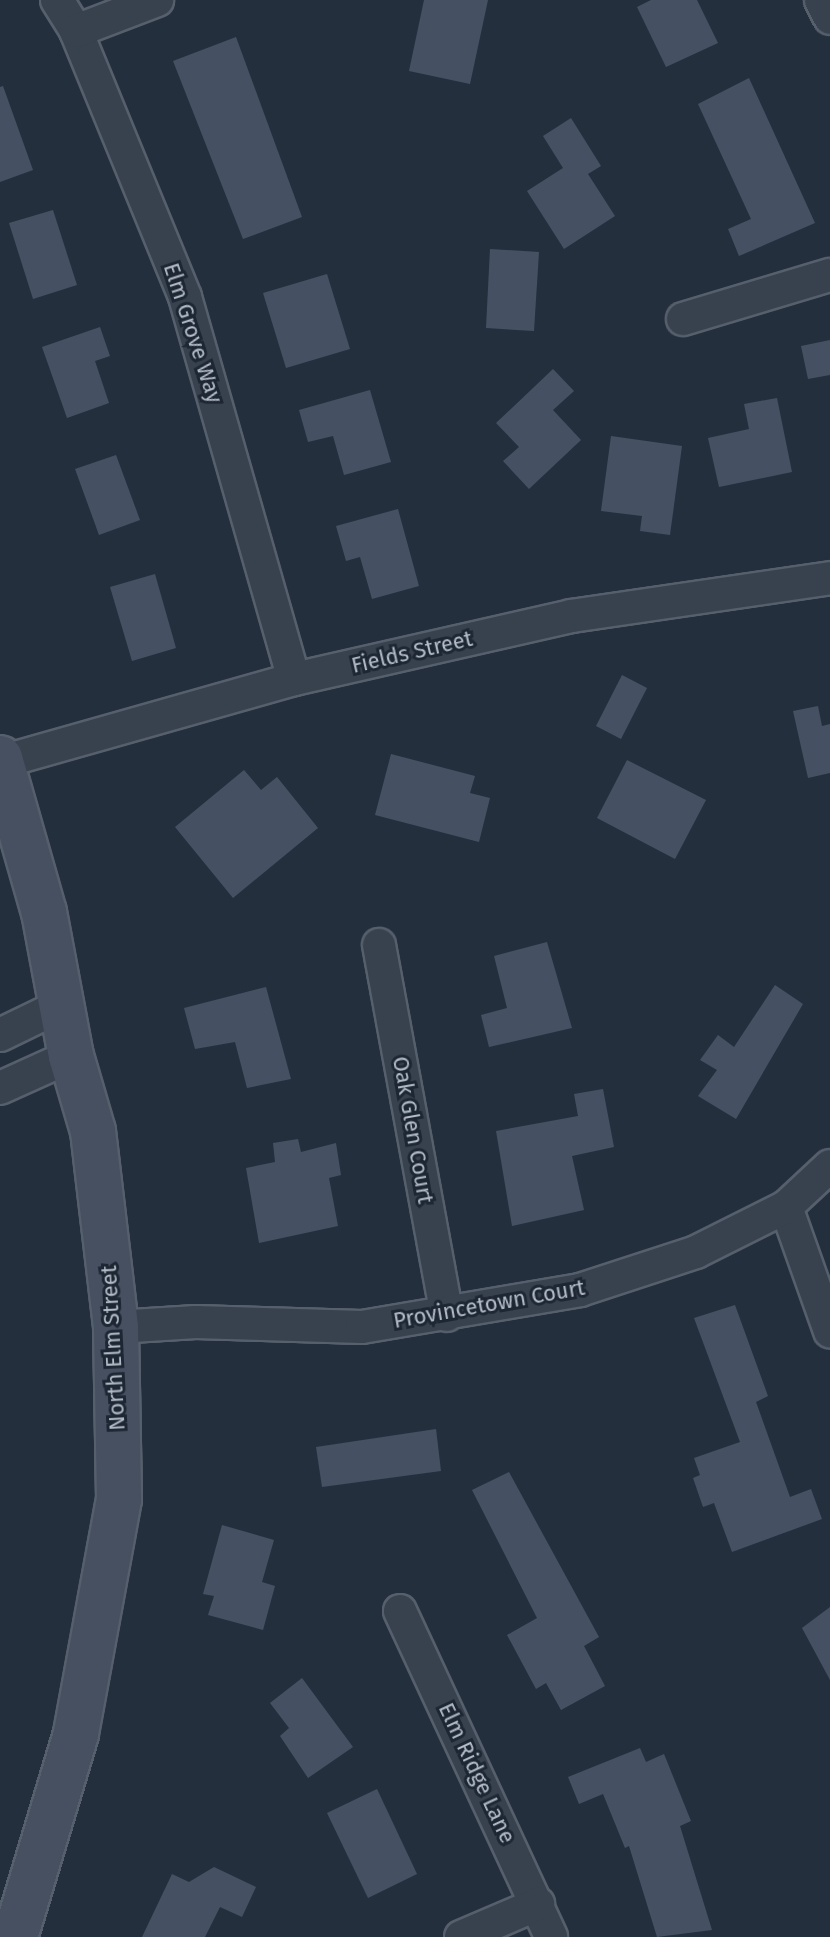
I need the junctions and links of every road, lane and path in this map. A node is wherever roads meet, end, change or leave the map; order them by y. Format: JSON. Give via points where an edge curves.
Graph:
{"nodes":[{"id":1,"x":57,"y":0,"type":"edge"},
{"id":2,"x":157,"y":0,"type":"edge"},
{"id":3,"x":821,"y":0,"type":"edge"},
{"id":4,"x":830,"y":18,"type":"edge"},
{"id":5,"x":76,"y":31,"type":"junction"},
{"id":6,"x":830,"y":275,"type":"edge"},
{"id":7,"x":683,"y":319,"type":"dead end"},
{"id":8,"x":830,"y":578,"type":"edge"},
{"id":9,"x":294,"y":679,"type":"junction"},
{"id":10,"x":1,"y":760,"type":"edge"},
{"id":11,"x":379,"y":945,"type":"dead end"},
{"id":12,"x":62,"y":1005,"type":"junction"},
{"id":13,"x":0,"y":1035,"type":"edge"},
{"id":14,"x":71,"y":1056,"type":"junction"},
{"id":15,"x":0,"y":1088,"type":"edge"},
{"id":16,"x":830,"y":1166,"type":"edge"},
{"id":17,"x":786,"y":1207,"type":"junction"},
{"id":18,"x":447,"y":1315,"type":"junction"},
{"id":19,"x":116,"y":1327,"type":"junction"},
{"id":20,"x":830,"y":1331,"type":"edge"},
{"id":21,"x":400,"y":1611,"type":"dead end"},
{"id":22,"x":538,"y":1904,"type":"junction"},
{"id":23,"x":15,"y":1937,"type":"edge"},
{"id":24,"x":461,"y":1937,"type":"edge"},
{"id":25,"x":551,"y":1937,"type":"edge"}],
"edges":[{"from":1,"to":5,"type":"street","name":"Elm Grove Way"},
{"from":2,"to":5,"type":"street"},
{"from":3,"to":4,"type":"street"},
{"from":5,"to":9,"type":"street","name":"Elm Grove Way","via":[[185,297]]},
{"from":6,"to":7,"type":"street"},
{"from":8,"to":9,"type":"street","name":"Fields Street","via":[[571,616]]},
{"from":9,"to":10,"type":"street","name":"Fields Street"},
{"from":10,"to":12,"type":"main road","name":"North Elm Street","via":[[44,912]]},
{"from":11,"to":18,"type":"street","name":"Oak Glen Court"},
{"from":12,"to":13,"type":"street"},
{"from":12,"to":14,"type":"main road","name":"North Elm Street"},
{"from":14,"to":15,"type":"street"},
{"from":14,"to":19,"type":"main road","name":"North Elm Street","via":[[93,1131]]},
{"from":16,"to":17,"type":"street","name":"Provincetown Court"},
{"from":17,"to":18,"type":"street","name":"Provincetown Court","via":[[696,1252],[580,1290]]},
{"from":17,"to":20,"type":"street"},
{"from":18,"to":19,"type":"street","name":"Provincetown Court","via":[[362,1327],[196,1322]]},
{"from":19,"to":23,"type":"main road","name":"North Elm Street","via":[[119,1499],[76,1734]]},
{"from":21,"to":22,"type":"street","name":"Elm Ridge Lane"},
{"from":22,"to":24,"type":"street"},
{"from":22,"to":25,"type":"street","name":"Elm Ridge Lane"}]}
